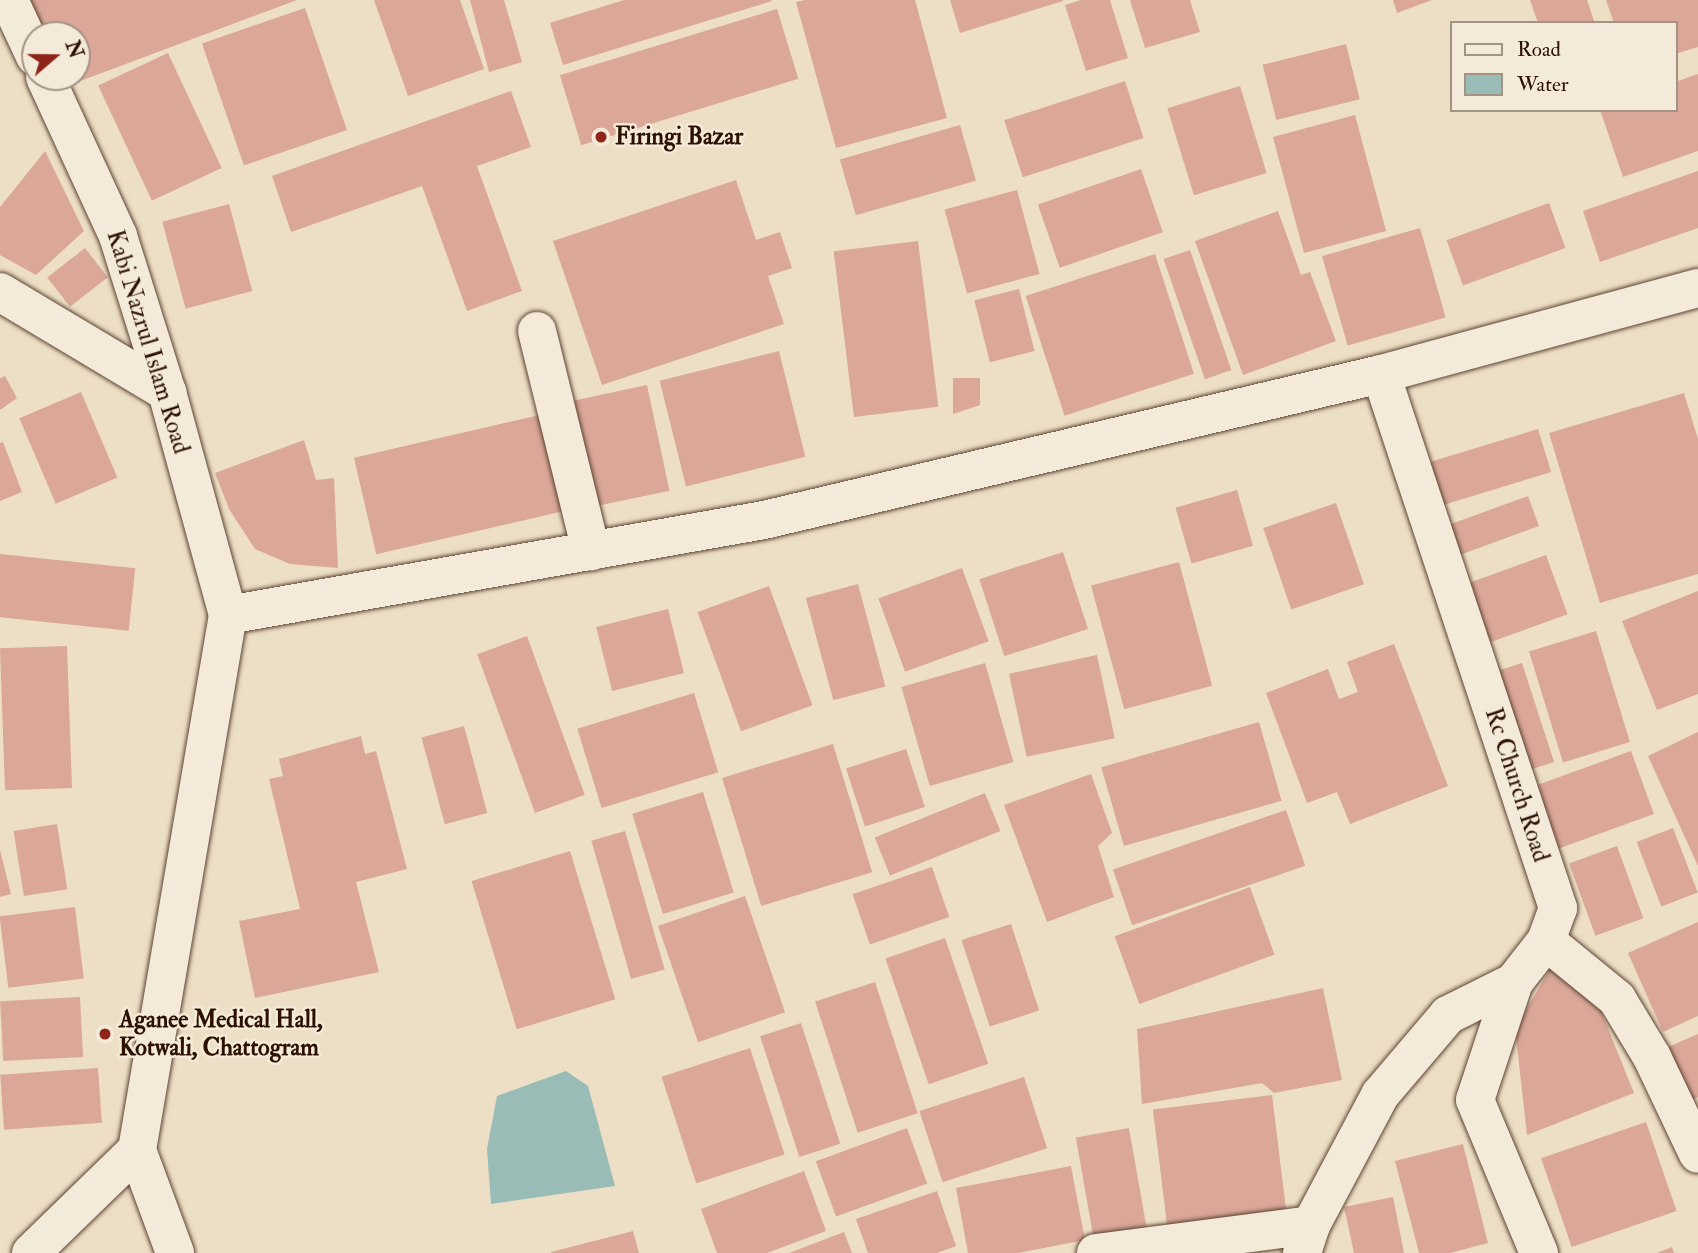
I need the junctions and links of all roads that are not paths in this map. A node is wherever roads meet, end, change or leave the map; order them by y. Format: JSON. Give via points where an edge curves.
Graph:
{"nodes":[{"id":1,"x":9,"y":0,"type":"edge"},
{"id":2,"x":21,"y":26,"type":"edge"},
{"id":3,"x":51,"y":91,"type":"edge"},
{"id":4,"x":1698,"y":288,"type":"edge"},
{"id":5,"x":0,"y":292,"type":"edge"},
{"id":6,"x":537,"y":331,"type":"dead end"},
{"id":7,"x":1381,"y":374,"type":"junction"},
{"id":8,"x":167,"y":392,"type":"junction"},
{"id":9,"x":591,"y":551,"type":"junction"},
{"id":10,"x":228,"y":615,"type":"junction"},
{"id":11,"x":1546,"y":941,"type":"junction"},
{"id":12,"x":1514,"y":982,"type":"junction"},
{"id":13,"x":136,"y":1150,"type":"junction"},
{"id":14,"x":1698,"y":1154,"type":"edge"},
{"id":15,"x":1306,"y":1239,"type":"edge"},
{"id":16,"x":31,"y":1253,"type":"edge"},
{"id":17,"x":175,"y":1253,"type":"edge"},
{"id":18,"x":1096,"y":1253,"type":"edge"},
{"id":19,"x":1539,"y":1253,"type":"edge"}],
"edges":[{"from":1,"to":2,"type":"street"},
{"from":3,"to":8,"type":"street","name":"Kabi Nazrul Islam Road","via":[[118,236]]},
{"from":4,"to":7,"type":"street"},
{"from":5,"to":8,"type":"street"},
{"from":6,"to":9,"type":"street"},
{"from":7,"to":9,"type":"street","via":[[764,520]]},
{"from":7,"to":11,"type":"street","name":"Rc Church Road","via":[[1558,908]]},
{"from":8,"to":10,"type":"street","name":"Kabi Nazrul Islam Road"},
{"from":9,"to":10,"type":"street"},
{"from":10,"to":13,"type":"street"},
{"from":11,"to":12,"type":"street","name":"Rc Church Road"},
{"from":11,"to":14,"type":"street","via":[[1617,999],[1652,1056]]},
{"from":12,"to":15,"type":"street","via":[[1448,1014],[1380,1095]]},
{"from":12,"to":19,"type":"street","via":[[1475,1100]]},
{"from":13,"to":16,"type":"street"},
{"from":13,"to":17,"type":"street"},
{"from":15,"to":18,"type":"street"}]}
